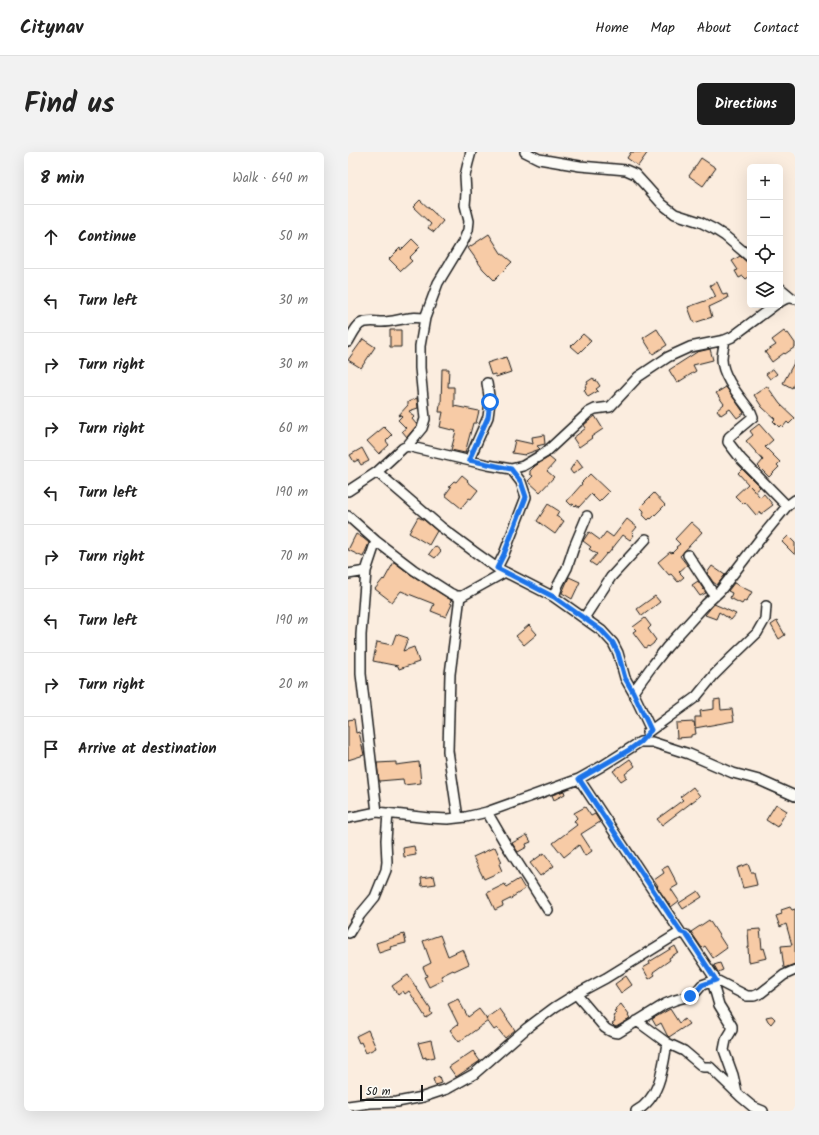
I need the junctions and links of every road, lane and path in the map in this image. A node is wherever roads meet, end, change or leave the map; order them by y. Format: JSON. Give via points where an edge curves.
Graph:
{"nodes":[{"id":1,"x":471,"y":152,"type":"edge"},
{"id":2,"x":525,"y":152,"type":"edge"},
{"id":3,"x":747,"y":254,"type":"edge"},
{"id":4,"x":783,"y":290,"type":"edge"},
{"id":5,"x":794,"y":298,"type":"edge"},
{"id":6,"x":783,"y":299,"type":"edge"},
{"id":7,"x":771,"y":308,"type":"edge"},
{"id":8,"x":425,"y":318,"type":"junction"},
{"id":9,"x":725,"y":340,"type":"junction"},
{"id":10,"x":348,"y":342,"type":"edge"},
{"id":11,"x":487,"y":383,"type":"dead end"},
{"id":12,"x":407,"y":446,"type":"junction"},
{"id":13,"x":469,"y":460,"type":"junction"},
{"id":14,"x":511,"y":469,"type":"junction"},
{"id":15,"x":377,"y":472,"type":"junction"},
{"id":16,"x":348,"y":491,"type":"edge"},
{"id":17,"x":795,"y":500,"type":"edge"},
{"id":18,"x":787,"y":506,"type":"junction"},
{"id":19,"x":348,"y":516,"type":"edge"},
{"id":20,"x":587,"y":516,"type":"dead end"},
{"id":21,"x":646,"y":539,"type":"dead end"},
{"id":22,"x":376,"y":541,"type":"junction"},
{"id":23,"x":688,"y":555,"type":"dead end"},
{"id":24,"x":501,"y":570,"type":"junction"},
{"id":25,"x":366,"y":571,"type":"junction"},
{"id":26,"x":348,"y":574,"type":"edge"},
{"id":27,"x":460,"y":596,"type":"junction"},
{"id":28,"x":715,"y":596,"type":"junction"},
{"id":29,"x":554,"y":597,"type":"junction"},
{"id":30,"x":766,"y":606,"type":"dead end"},
{"id":31,"x":584,"y":618,"type":"junction"},
{"id":32,"x":633,"y":692,"type":"junction"},
{"id":33,"x":651,"y":730,"type":"junction"},
{"id":34,"x":640,"y":742,"type":"junction"},
{"id":35,"x":579,"y":779,"type":"junction"},
{"id":36,"x":795,"y":796,"type":"edge"},
{"id":37,"x":377,"y":812,"type":"junction"},
{"id":38,"x":487,"y":812,"type":"junction"},
{"id":39,"x":388,"y":813,"type":"junction"},
{"id":40,"x":348,"y":818,"type":"edge"},
{"id":41,"x":458,"y":818,"type":"junction"},
{"id":42,"x":548,"y":910,"type":"dead end"},
{"id":43,"x":681,"y":932,"type":"junction"},
{"id":44,"x":349,"y":933,"type":"edge"},
{"id":45,"x":795,"y":970,"type":"edge"},
{"id":46,"x":714,"y":980,"type":"junction"},
{"id":47,"x":576,"y":994,"type":"junction"},
{"id":48,"x":637,"y":1021,"type":"junction"},
{"id":49,"x":667,"y":1043,"type":"junction"},
{"id":50,"x":737,"y":1094,"type":"junction"},
{"id":51,"x":348,"y":1106,"type":"edge"},
{"id":52,"x":636,"y":1111,"type":"edge"},
{"id":53,"x":763,"y":1111,"type":"edge"}],
"edges":[{"from":1,"to":8,"type":"street","via":[[465,176],[468,230],[438,284]]},
{"from":2,"to":3,"type":"street","via":[[539,159],[626,170],[635,174],[662,204],[675,214],[714,229]]},
{"from":4,"to":5,"type":"street"},
{"from":5,"to":6,"type":"street"},
{"from":7,"to":9,"type":"street"},
{"from":8,"to":10,"type":"street","via":[[359,324]]},
{"from":8,"to":12,"type":"street","via":[[420,346],[420,368],[425,419],[422,428]]},
{"from":9,"to":14,"type":"street","via":[[690,347],[668,357],[638,377],[610,407],[589,412],[545,454],[523,466]]},
{"from":9,"to":18,"type":"street","via":[[722,359],[724,371],[753,417],[729,437],[728,442]]},
{"from":11,"to":13,"type":"street","via":[[490,402],[488,417]]},
{"from":12,"to":13,"type":"street"},
{"from":12,"to":15,"type":"street"},
{"from":13,"to":14,"type":"street"},
{"from":14,"to":24,"type":"street","via":[[521,482],[526,497],[504,554]]},
{"from":15,"to":16,"type":"street"},
{"from":15,"to":24,"type":"street","via":[[441,527]]},
{"from":17,"to":18,"type":"street"},
{"from":18,"to":28,"type":"street"},
{"from":19,"to":22,"type":"street"},
{"from":20,"to":29,"type":"street"},
{"from":21,"to":31,"type":"street","via":[[611,577]]},
{"from":22,"to":25,"type":"street"},
{"from":22,"to":27,"type":"street","via":[[450,594]]},
{"from":23,"to":28,"type":"street"},
{"from":24,"to":27,"type":"street"},
{"from":24,"to":29,"type":"street"},
{"from":25,"to":26,"type":"street"},
{"from":25,"to":37,"type":"street","via":[[361,635],[362,674]]},
{"from":27,"to":41,"type":"street","via":[[450,674],[448,751]]},
{"from":28,"to":32,"type":"street","via":[[667,647]]},
{"from":29,"to":31,"type":"street"},
{"from":30,"to":33,"type":"street","via":[[765,619],[757,634],[696,697]]},
{"from":31,"to":32,"type":"street","via":[[613,643],[625,678]]},
{"from":32,"to":33,"type":"street"},
{"from":33,"to":34,"type":"street"},
{"from":34,"to":35,"type":"street"},
{"from":34,"to":36,"type":"street","via":[[652,742],[689,754]]},
{"from":35,"to":38,"type":"street"},
{"from":35,"to":43,"type":"street"},
{"from":37,"to":39,"type":"street"},
{"from":37,"to":40,"type":"street"},
{"from":38,"to":41,"type":"street"},
{"from":38,"to":42,"type":"street"},
{"from":39,"to":41,"type":"street","via":[[429,818]]},
{"from":39,"to":44,"type":"street","via":[[386,870],[375,897]]},
{"from":43,"to":46,"type":"street","via":[[686,934]]},
{"from":43,"to":47,"type":"street"},
{"from":45,"to":46,"type":"street","via":[[754,996],[747,996]]},
{"from":46,"to":48,"type":"street","via":[[702,985],[690,996],[665,1004]]},
{"from":46,"to":50,"type":"street","via":[[719,1005],[732,1026],[724,1050]]},
{"from":47,"to":48,"type":"street","via":[[610,1032],[618,1033]]},
{"from":47,"to":51,"type":"street","via":[[527,1028],[474,1074],[447,1089],[397,1102]]},
{"from":48,"to":49,"type":"street"},
{"from":49,"to":50,"type":"street","via":[[684,1051],[703,1067],[713,1069]]},
{"from":49,"to":52,"type":"street","via":[[661,1073],[653,1095]]},
{"from":50,"to":53,"type":"street","via":[[753,1107]]}]}
